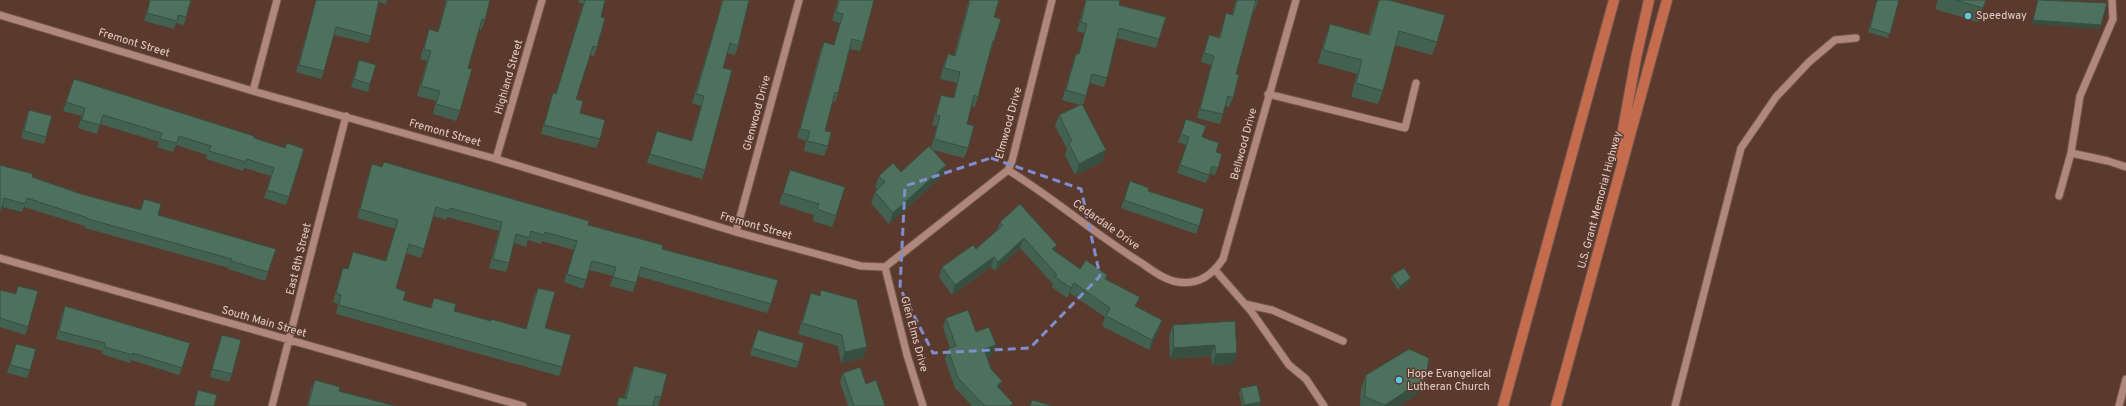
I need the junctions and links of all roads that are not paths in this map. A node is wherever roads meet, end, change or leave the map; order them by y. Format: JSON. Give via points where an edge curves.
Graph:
{"nodes":[{"id":1,"x":277,"y":0,"type":"edge"},
{"id":2,"x":542,"y":0,"type":"edge"},
{"id":3,"x":799,"y":0,"type":"edge"},
{"id":4,"x":1052,"y":0,"type":"edge"},
{"id":5,"x":1296,"y":0,"type":"edge"},
{"id":6,"x":1614,"y":0,"type":"edge"},
{"id":7,"x":1649,"y":0,"type":"edge"},
{"id":8,"x":1667,"y":0,"type":"edge"},
{"id":9,"x":2112,"y":0,"type":"edge"},
{"id":10,"x":0,"y":15,"type":"edge"},
{"id":11,"x":1856,"y":38,"type":"dead end"},
{"id":12,"x":1416,"y":83,"type":"dead end"},
{"id":13,"x":253,"y":90,"type":"junction"},
{"id":14,"x":1268,"y":94,"type":"junction"},
{"id":15,"x":346,"y":116,"type":"junction"},
{"id":16,"x":2071,"y":153,"type":"junction"},
{"id":17,"x":496,"y":159,"type":"junction"},
{"id":18,"x":2126,"y":167,"type":"edge"},
{"id":19,"x":1008,"y":170,"type":"junction"},
{"id":20,"x":2059,"y":196,"type":"dead end"},
{"id":21,"x":1607,"y":220,"type":"junction"},
{"id":22,"x":736,"y":232,"type":"junction"},
{"id":23,"x":0,"y":258,"type":"edge"},
{"id":24,"x":885,"y":267,"type":"junction"},
{"id":25,"x":1215,"y":270,"type":"junction"},
{"id":26,"x":1196,"y":281,"type":"joint"},
{"id":27,"x":1245,"y":304,"type":"junction"},
{"id":28,"x":290,"y":341,"type":"junction"},
{"id":29,"x":1343,"y":341,"type":"dead end"},
{"id":30,"x":2126,"y":379,"type":"edge"},
{"id":31,"x":272,"y":406,"type":"edge"},
{"id":32,"x":523,"y":406,"type":"edge"},
{"id":33,"x":923,"y":406,"type":"edge"},
{"id":34,"x":1324,"y":406,"type":"edge"},
{"id":35,"x":1503,"y":406,"type":"edge"},
{"id":36,"x":1556,"y":406,"type":"edge"},
{"id":37,"x":1675,"y":406,"type":"edge"},
{"id":38,"x":2119,"y":406,"type":"edge"}],
"edges":[{"from":1,"to":13,"type":"street"},
{"from":2,"to":17,"type":"street","name":"Highland Street"},
{"from":3,"to":22,"type":"street","name":"Glenwood Drive"},
{"from":4,"to":19,"type":"street","name":"Elmwood Drive"},
{"from":5,"to":14,"type":"street","name":"Bellwood Drive"},
{"from":6,"to":35,"type":"main road"},
{"from":7,"to":21,"type":"main road"},
{"from":8,"to":21,"type":"main road","name":"U.S. Grant Memorial Highway"},
{"from":9,"to":16,"type":"street","via":[[2113,19],[2080,96]]},
{"from":10,"to":13,"type":"street","name":"Fremont Street"},
{"from":11,"to":37,"type":"street","via":[[1835,40],[1809,62],[1776,97],[1741,148]]},
{"from":12,"to":14,"type":"street","via":[[1405,128]]},
{"from":13,"to":15,"type":"street","name":"Fremont Street"},
{"from":14,"to":25,"type":"street","name":"Bellwood Drive","via":[[1228,243],[1223,258]]},
{"from":15,"to":17,"type":"street","name":"Fremont Street"},
{"from":15,"to":28,"type":"street","name":"East 8th Street"},
{"from":16,"to":18,"type":"street"},
{"from":16,"to":20,"type":"street"},
{"from":17,"to":22,"type":"street","name":"Fremont Street"},
{"from":19,"to":24,"type":"street","name":"Elmwood Drive"},
{"from":19,"to":26,"type":"street","name":"Cedardale Drive","via":[[1164,278],[1178,282]]},
{"from":21,"to":36,"type":"main road","name":"U.S. Grant Memorial Highway"},
{"from":22,"to":24,"type":"street","name":"Fremont Street","via":[[861,266]]},
{"from":23,"to":28,"type":"street","name":"South Main Street"},
{"from":24,"to":33,"type":"street","name":"Glen Elms Drive"},
{"from":25,"to":26,"type":"street","name":"Bellwood Drive","via":[[1203,280]]},
{"from":25,"to":27,"type":"street"},
{"from":27,"to":29,"type":"street","via":[[1272,310]]},
{"from":27,"to":34,"type":"street","via":[[1289,365],[1306,379]]},
{"from":28,"to":31,"type":"street","name":"East 8th Street"},
{"from":28,"to":32,"type":"street","name":"South Main Street"},
{"from":30,"to":38,"type":"street"}]}
